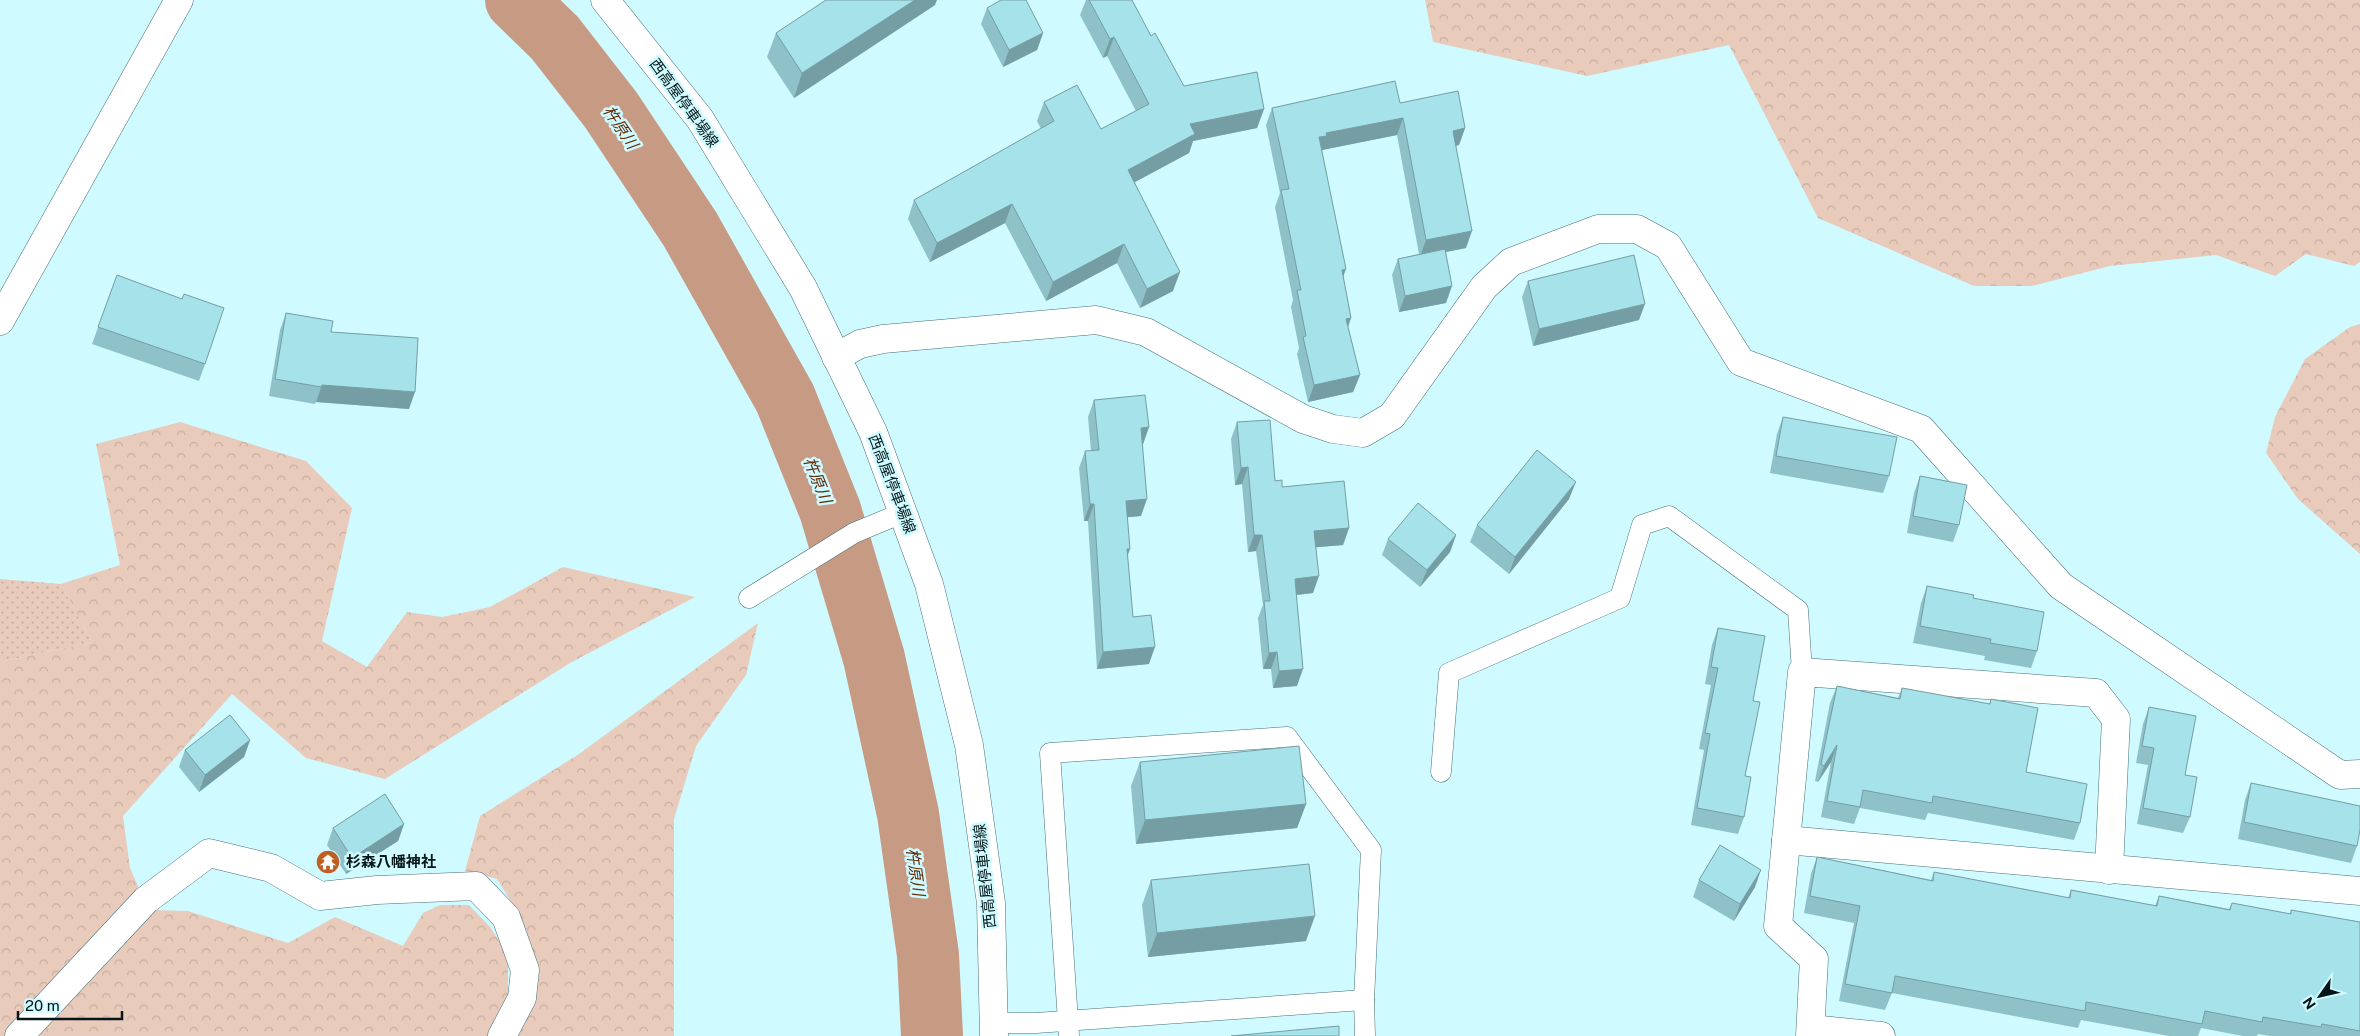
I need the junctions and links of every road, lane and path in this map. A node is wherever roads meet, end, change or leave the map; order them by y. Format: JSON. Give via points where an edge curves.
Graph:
{"nodes":[{"id":1,"x":179,"y":0,"type":"edge"},
{"id":2,"x":605,"y":0,"type":"edge"},
{"id":3,"x":0,"y":321,"type":"edge"},
{"id":4,"x":836,"y":357,"type":"junction"},
{"id":5,"x":902,"y":512,"type":"junction"},
{"id":6,"x":749,"y":598,"type":"dead end"},
{"id":7,"x":1802,"y":672,"type":"junction"},
{"id":8,"x":1441,"y":772,"type":"dead end"},
{"id":9,"x":2360,"y":774,"type":"edge"},
{"id":10,"x":1786,"y":840,"type":"junction"},
{"id":11,"x":2109,"y":870,"type":"junction"},
{"id":12,"x":2360,"y":891,"type":"edge"},
{"id":13,"x":1364,"y":1000,"type":"junction"},
{"id":14,"x":1068,"y":1028,"type":"edge"},
{"id":15,"x":994,"y":1029,"type":"edge"},
{"id":16,"x":1811,"y":1033,"type":"edge"},
{"id":17,"x":20,"y":1036,"type":"edge"},
{"id":18,"x":502,"y":1036,"type":"edge"},
{"id":19,"x":1365,"y":1036,"type":"edge"},
{"id":20,"x":1881,"y":1036,"type":"edge"}],
"edges":[{"from":1,"to":3,"type":"street"},
{"from":2,"to":4,"type":"street","name":"西高屋停車場線","via":[[700,120],[804,288]]},
{"from":4,"to":5,"type":"street","name":"西高屋停車場線","via":[[873,432]]},
{"from":4,"to":9,"type":"street","via":[[860,344],[883,339],[1096,320],[1146,332],[1303,419],[1333,429],[1363,433],[1392,416],[1484,287],[1510,262],[1598,229],[1637,229],[1668,246],[1741,362],[1921,428],[2061,586],[2340,775]]},
{"from":5,"to":6,"type":"lane","via":[[854,532]]},
{"from":5,"to":15,"type":"street","name":"西高屋停車場線","via":[[929,584],[969,745],[991,903]]},
{"from":7,"to":8,"type":"lane","via":[[1798,610],[1670,516],[1642,525],[1620,598],[1449,673]]},
{"from":7,"to":10,"type":"street"},
{"from":7,"to":11,"type":"street","via":[[2096,693],[2116,718]]},
{"from":10,"to":11,"type":"street"},
{"from":10,"to":16,"type":"street","via":[[1778,926],[1814,959]]},
{"from":11,"to":12,"type":"street"},
{"from":13,"to":14,"type":"lane"},
{"from":13,"to":14,"type":"lane","via":[[1371,850],[1287,737],[1050,753]]},
{"from":13,"to":19,"type":"lane"},
{"from":14,"to":15,"type":"lane"},
{"from":16,"to":20,"type":"street"},
{"from":17,"to":18,"type":"street","via":[[146,900],[209,853],[270,868],[320,896],[476,886],[506,917],[525,970],[522,998]]}]}
